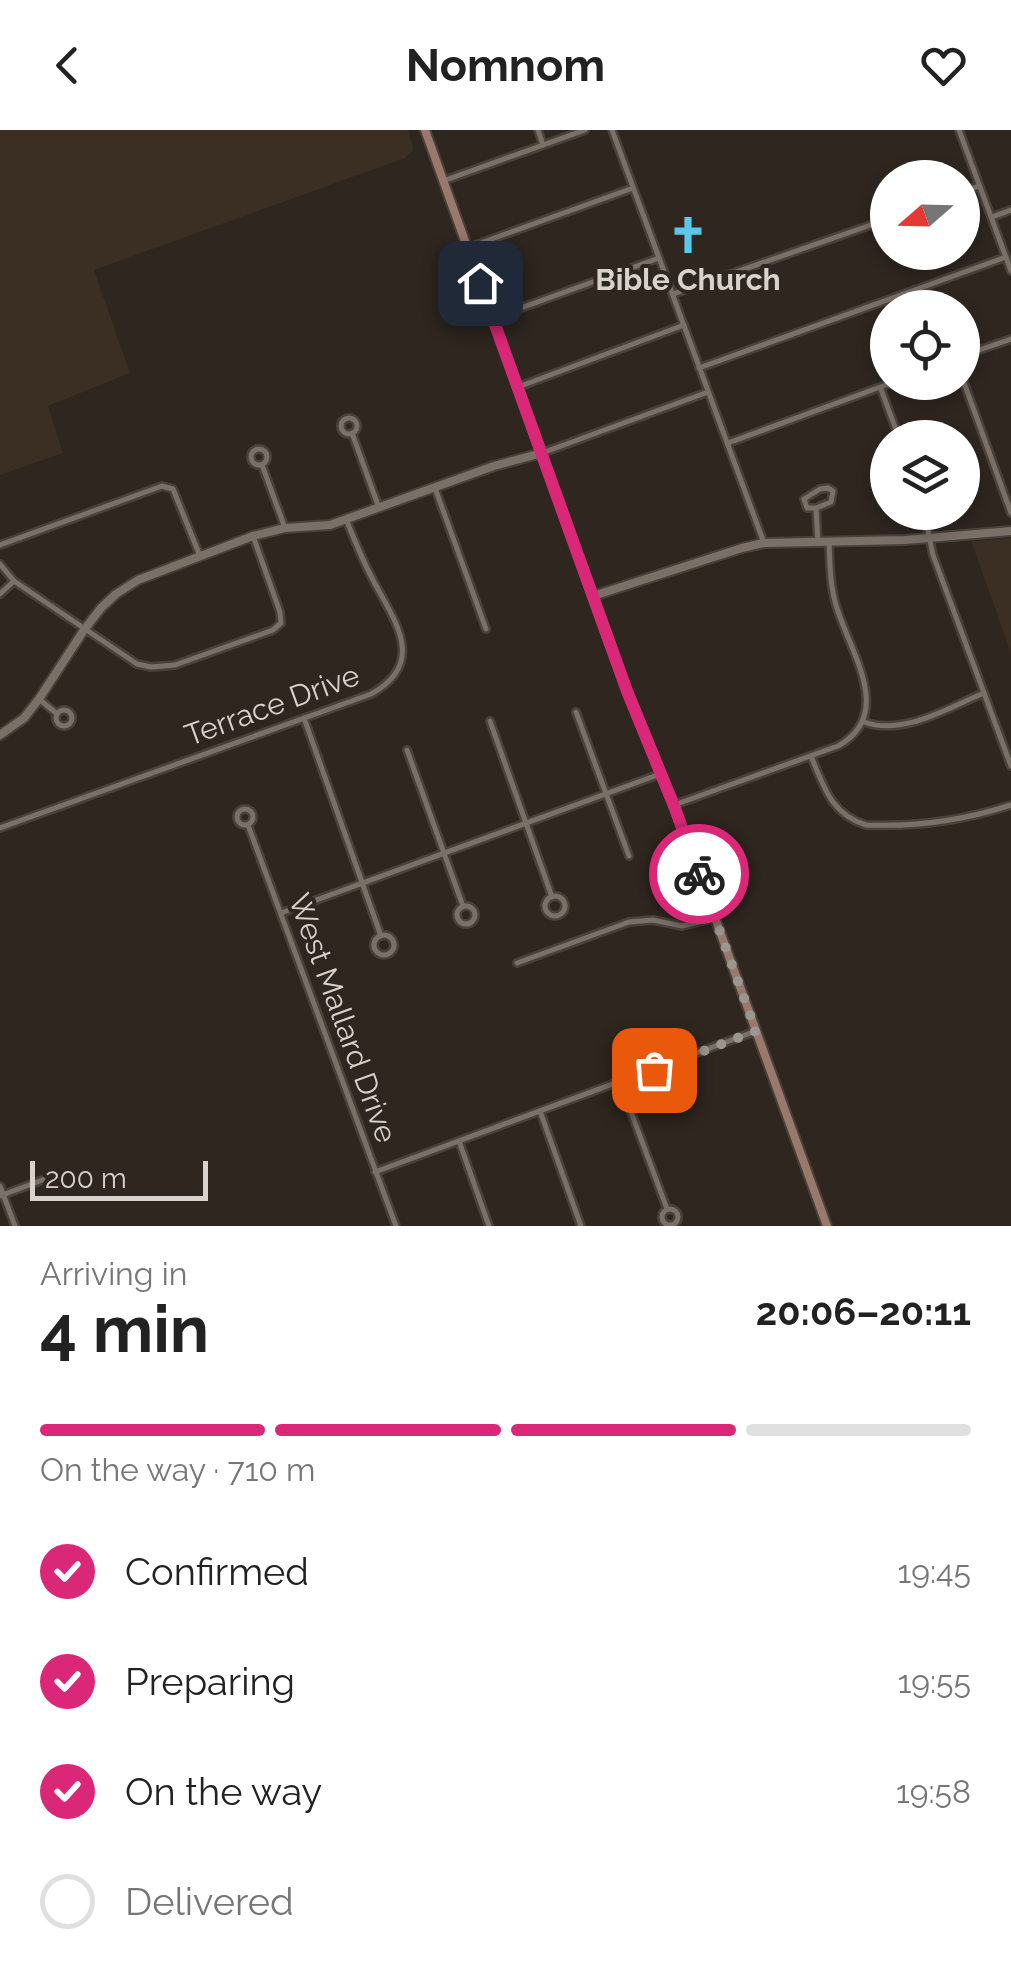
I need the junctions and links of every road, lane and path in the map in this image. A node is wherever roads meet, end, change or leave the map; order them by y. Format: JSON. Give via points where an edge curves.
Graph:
{"nodes":[{"id":1,"x":425,"y":130,"type":"edge"},
{"id":2,"x":538,"y":130,"type":"edge"},
{"id":3,"x":586,"y":130,"type":"edge"},
{"id":4,"x":612,"y":130,"type":"edge"},
{"id":5,"x":959,"y":130,"type":"edge"},
{"id":6,"x":543,"y":146,"type":"junction"},
{"id":7,"x":970,"y":160,"type":"edge"},
{"id":8,"x":444,"y":181,"type":"junction"},
{"id":9,"x":633,"y":188,"type":"junction"},
{"id":10,"x":980,"y":188,"type":"edge"},
{"id":11,"x":1011,"y":210,"type":"edge"},
{"id":12,"x":992,"y":217,"type":"junction"},
{"id":13,"x":870,"y":224,"type":"edge"},
{"id":14,"x":467,"y":248,"type":"junction"},
{"id":15,"x":659,"y":258,"type":"junction"},
{"id":16,"x":1006,"y":258,"type":"junction"},
{"id":17,"x":1011,"y":271,"type":"edge"},
{"id":18,"x":674,"y":294,"type":"junction"},
{"id":19,"x":492,"y":318,"type":"junction"},
{"id":20,"x":684,"y":325,"type":"junction"},
{"id":21,"x":1011,"y":339,"type":"edge"},
{"id":22,"x":980,"y":350,"type":"edge"},
{"id":23,"x":699,"y":368,"type":"junction"},
{"id":24,"x":518,"y":387,"type":"junction"},
{"id":25,"x":708,"y":392,"type":"junction"},
{"id":26,"x":870,"y":392,"type":"edge"},
{"id":27,"x":971,"y":400,"type":"edge"},
{"id":28,"x":352,"y":433,"type":"dead end"},
{"id":29,"x":728,"y":443,"type":"junction"},
{"id":30,"x":542,"y":453,"type":"junction"},
{"id":31,"x":262,"y":465,"type":"dead end"},
{"id":32,"x":435,"y":488,"type":"junction"},
{"id":33,"x":380,"y":508,"type":"junction"},
{"id":34,"x":816,"y":508,"type":"junction"},
{"id":35,"x":1011,"y":513,"type":"edge"},
{"id":36,"x":346,"y":519,"type":"junction"},
{"id":37,"x":285,"y":528,"type":"junction"},
{"id":38,"x":927,"y":530,"type":"edge"},
{"id":39,"x":1011,"y":532,"type":"edge"},
{"id":40,"x":253,"y":536,"type":"junction"},
{"id":41,"x":929,"y":538,"type":"junction"},
{"id":42,"x":764,"y":543,"type":"junction"},
{"id":43,"x":823,"y":543,"type":"junction"},
{"id":44,"x":0,"y":545,"type":"edge"},
{"id":45,"x":200,"y":556,"type":"junction"},
{"id":46,"x":0,"y":564,"type":"edge"},
{"id":47,"x":14,"y":580,"type":"junction"},
{"id":48,"x":0,"y":594,"type":"edge"},
{"id":49,"x":593,"y":596,"type":"junction"},
{"id":50,"x":486,"y":629,"type":"dead end"},
{"id":51,"x":84,"y":630,"type":"junction"},
{"id":52,"x":984,"y":694,"type":"junction"},
{"id":53,"x":39,"y":699,"type":"junction"},
{"id":54,"x":576,"y":712,"type":"dead end"},
{"id":55,"x":58,"y":714,"type":"dead end"},
{"id":56,"x":304,"y":718,"type":"junction"},
{"id":57,"x":490,"y":721,"type":"dead end"},
{"id":58,"x":864,"y":722,"type":"junction"},
{"id":59,"x":0,"y":735,"type":"edge"},
{"id":60,"x":407,"y":750,"type":"dead end"},
{"id":61,"x":812,"y":756,"type":"junction"},
{"id":62,"x":1011,"y":766,"type":"edge"},
{"id":63,"x":660,"y":774,"type":"junction"},
{"id":64,"x":606,"y":794,"type":"junction"},
{"id":65,"x":674,"y":806,"type":"junction"},
{"id":66,"x":1011,"y":806,"type":"edge"},
{"id":67,"x":526,"y":824,"type":"junction"},
{"id":68,"x":248,"y":825,"type":"dead end"},
{"id":69,"x":0,"y":828,"type":"edge"},
{"id":70,"x":444,"y":854,"type":"junction"},
{"id":71,"x":629,"y":856,"type":"dead end"},
{"id":72,"x":362,"y":885,"type":"junction"},
{"id":73,"x":552,"y":896,"type":"dead end"},
{"id":74,"x":463,"y":906,"type":"dead end"},
{"id":75,"x":281,"y":913,"type":"junction"},
{"id":76,"x":715,"y":918,"type":"junction"},
{"id":77,"x":380,"y":936,"type":"dead end"},
{"id":78,"x":517,"y":963,"type":"dead end"},
{"id":79,"x":756,"y":1031,"type":"junction"},
{"id":80,"x":620,"y":1082,"type":"junction"},
{"id":81,"x":540,"y":1111,"type":"junction"},
{"id":82,"x":459,"y":1141,"type":"junction"},
{"id":83,"x":375,"y":1172,"type":"junction"},
{"id":84,"x":45,"y":1179,"type":"dead end"},
{"id":85,"x":0,"y":1186,"type":"edge"},
{"id":86,"x":2,"y":1196,"type":"edge"},
{"id":87,"x":667,"y":1209,"type":"dead end"},
{"id":88,"x":15,"y":1226,"type":"edge"},
{"id":89,"x":396,"y":1226,"type":"edge"},
{"id":90,"x":490,"y":1226,"type":"edge"},
{"id":91,"x":581,"y":1226,"type":"edge"},
{"id":92,"x":827,"y":1226,"type":"edge"}],
"edges":[{"from":1,"to":8,"type":"main road"},
{"from":2,"to":6,"type":"street"},
{"from":3,"to":6,"type":"street"},
{"from":4,"to":9,"type":"street"},
{"from":5,"to":7,"type":"street"},
{"from":6,"to":8,"type":"street"},
{"from":8,"to":14,"type":"main road"},
{"from":9,"to":14,"type":"street"},
{"from":9,"to":15,"type":"street"},
{"from":10,"to":12,"type":"street"},
{"from":11,"to":12,"type":"street"},
{"from":12,"to":16,"type":"street"},
{"from":13,"to":18,"type":"street"},
{"from":14,"to":19,"type":"main road"},
{"from":15,"to":18,"type":"street"},
{"from":15,"to":19,"type":"street"},
{"from":16,"to":17,"type":"street"},
{"from":16,"to":23,"type":"street"},
{"from":18,"to":20,"type":"street"},
{"from":19,"to":24,"type":"main road"},
{"from":20,"to":23,"type":"street"},
{"from":20,"to":24,"type":"street"},
{"from":21,"to":22,"type":"street"},
{"from":23,"to":25,"type":"street"},
{"from":24,"to":30,"type":"main road"},
{"from":25,"to":29,"type":"street"},
{"from":25,"to":30,"type":"street"},
{"from":26,"to":29,"type":"street"},
{"from":27,"to":35,"type":"street"},
{"from":28,"to":33,"type":"street"},
{"from":29,"to":42,"type":"street"},
{"from":30,"to":32,"type":"street"},
{"from":30,"to":49,"type":"main road"},
{"from":31,"to":37,"type":"street"},
{"from":32,"to":33,"type":"street"},
{"from":32,"to":50,"type":"street"},
{"from":33,"to":36,"type":"street"},
{"from":34,"to":34,"type":"street","via":[[831,502],[834,491],[820,489],[804,498],[807,508]]},
{"from":34,"to":43,"type":"street"},
{"from":36,"to":37,"type":"street"},
{"from":36,"to":56,"type":"street","name":"Terrace Drive","via":[[400,629],[402,656],[382,688]]},
{"from":37,"to":40,"type":"street"},
{"from":38,"to":41,"type":"street"},
{"from":39,"to":41,"type":"street"},
{"from":40,"to":45,"type":"street"},
{"from":40,"to":51,"type":"street","via":[[280,612],[272,630],[175,665],[151,666]]},
{"from":41,"to":43,"type":"street"},
{"from":41,"to":52,"type":"street"},
{"from":42,"to":43,"type":"street"},
{"from":42,"to":49,"type":"street"},
{"from":43,"to":58,"type":"street","via":[[836,606],[865,685]]},
{"from":44,"to":45,"type":"street","via":[[168,486]]},
{"from":45,"to":51,"type":"street","via":[[116,594]]},
{"from":46,"to":47,"type":"street"},
{"from":47,"to":48,"type":"street"},
{"from":47,"to":51,"type":"street"},
{"from":49,"to":63,"type":"main road"},
{"from":51,"to":53,"type":"street"},
{"from":52,"to":58,"type":"street","via":[[905,725]]},
{"from":52,"to":62,"type":"street"},
{"from":53,"to":55,"type":"street"},
{"from":53,"to":59,"type":"street"},
{"from":54,"to":64,"type":"street"},
{"from":56,"to":69,"type":"street","name":"Terrace Drive"},
{"from":56,"to":72,"type":"street"},
{"from":57,"to":67,"type":"street"},
{"from":58,"to":61,"type":"street","via":[[848,741]]},
{"from":60,"to":70,"type":"street"},
{"from":61,"to":65,"type":"street"},
{"from":61,"to":66,"type":"street","via":[[834,807],[866,825],[953,819]]},
{"from":63,"to":64,"type":"street"},
{"from":63,"to":65,"type":"main road"},
{"from":64,"to":67,"type":"street"},
{"from":64,"to":71,"type":"street"},
{"from":65,"to":76,"type":"main road"},
{"from":67,"to":70,"type":"street"},
{"from":67,"to":73,"type":"street"},
{"from":68,"to":75,"type":"street","name":"West Mallard Drive"},
{"from":70,"to":72,"type":"street"},
{"from":70,"to":74,"type":"street"},
{"from":72,"to":75,"type":"street"},
{"from":72,"to":77,"type":"street"},
{"from":75,"to":83,"type":"street","name":"West Mallard Drive"},
{"from":76,"to":78,"type":"street","via":[[682,926],[629,922]]},
{"from":76,"to":79,"type":"main road"},
{"from":79,"to":80,"type":"street"},
{"from":79,"to":92,"type":"main road"},
{"from":80,"to":81,"type":"street"},
{"from":80,"to":87,"type":"street"},
{"from":81,"to":82,"type":"street"},
{"from":81,"to":91,"type":"street"},
{"from":82,"to":83,"type":"street"},
{"from":82,"to":90,"type":"street"},
{"from":83,"to":89,"type":"street","name":"West Mallard Drive"},
{"from":84,"to":86,"type":"street"},
{"from":85,"to":86,"type":"street"},
{"from":86,"to":88,"type":"street"}]}
